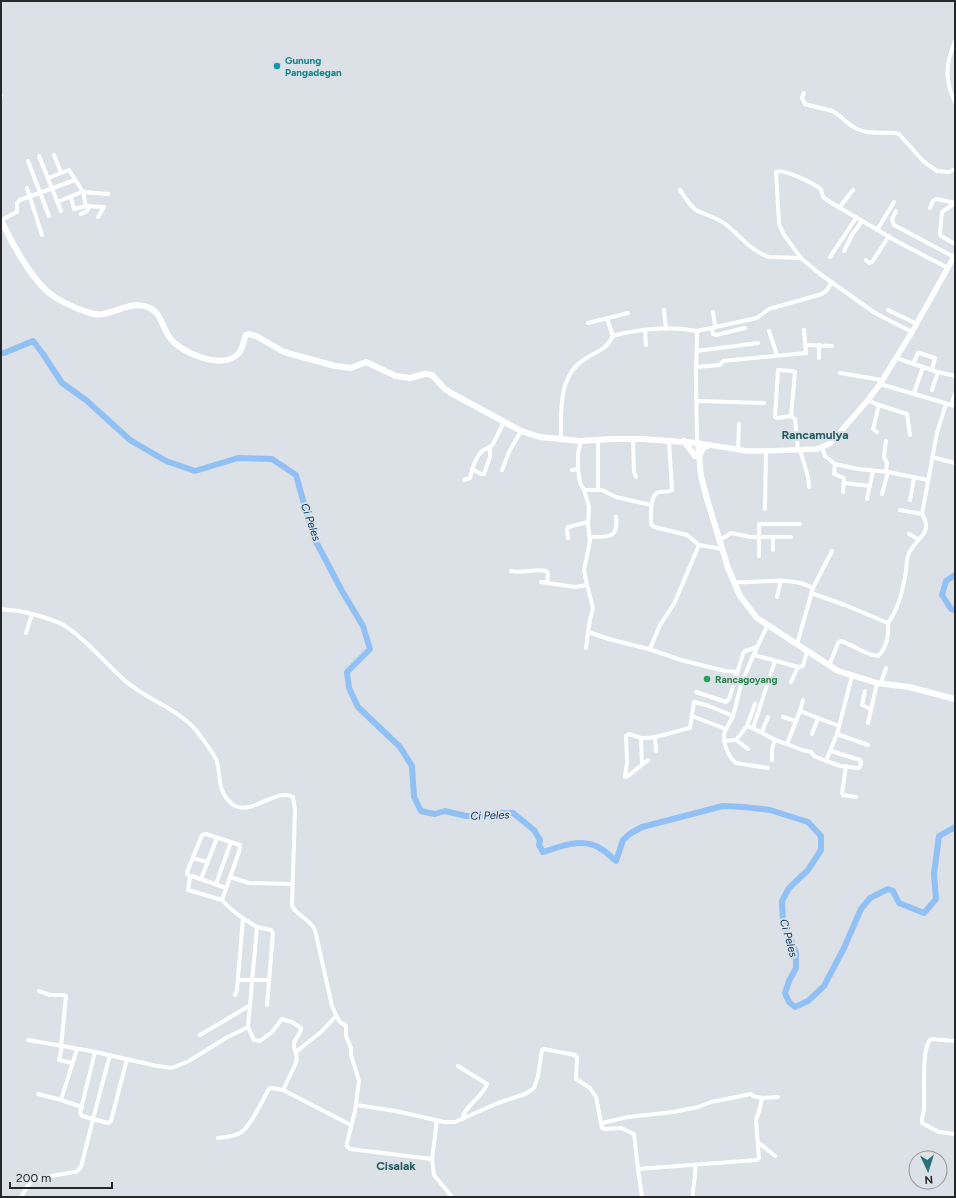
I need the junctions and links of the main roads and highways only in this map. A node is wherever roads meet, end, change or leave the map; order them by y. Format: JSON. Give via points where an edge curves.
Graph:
{"nodes":[{"id":1,"x":1,"y":220,"type":"edge"},
{"id":2,"x":954,"y":256,"type":"edge"},
{"id":3,"x":684,"y":441,"type":"junction"},
{"id":4,"x":696,"y":442,"type":"junction"},
{"id":5,"x":709,"y":445,"type":"junction"},
{"id":6,"x":698,"y":456,"type":"junction"},
{"id":7,"x":955,"y":699,"type":"edge"}],
"edges":[{"from":1,"to":3,"type":"main road","via":[[20,255],[50,294],[88,313],[103,314],[132,306],[150,308],[156,312],[169,338],[190,353],[206,358],[232,358],[237,355],[245,336],[249,334],[280,351],[335,366],[351,368],[367,362],[396,376],[410,378],[430,374],[447,391],[533,435],[581,441]]},
{"from":2,"to":5,"type":"main road","via":[[917,324],[881,382],[829,444],[799,450],[766,451]]},
{"from":3,"to":4,"type":"main road"},
{"from":3,"to":6,"type":"main road"},
{"from":4,"to":5,"type":"main road"},
{"from":4,"to":6,"type":"main road"},
{"from":5,"to":6,"type":"main road","via":[[703,448]]},
{"from":6,"to":7,"type":"main road","via":[[707,499],[734,582],[740,596],[754,615],[838,672]]}]}
